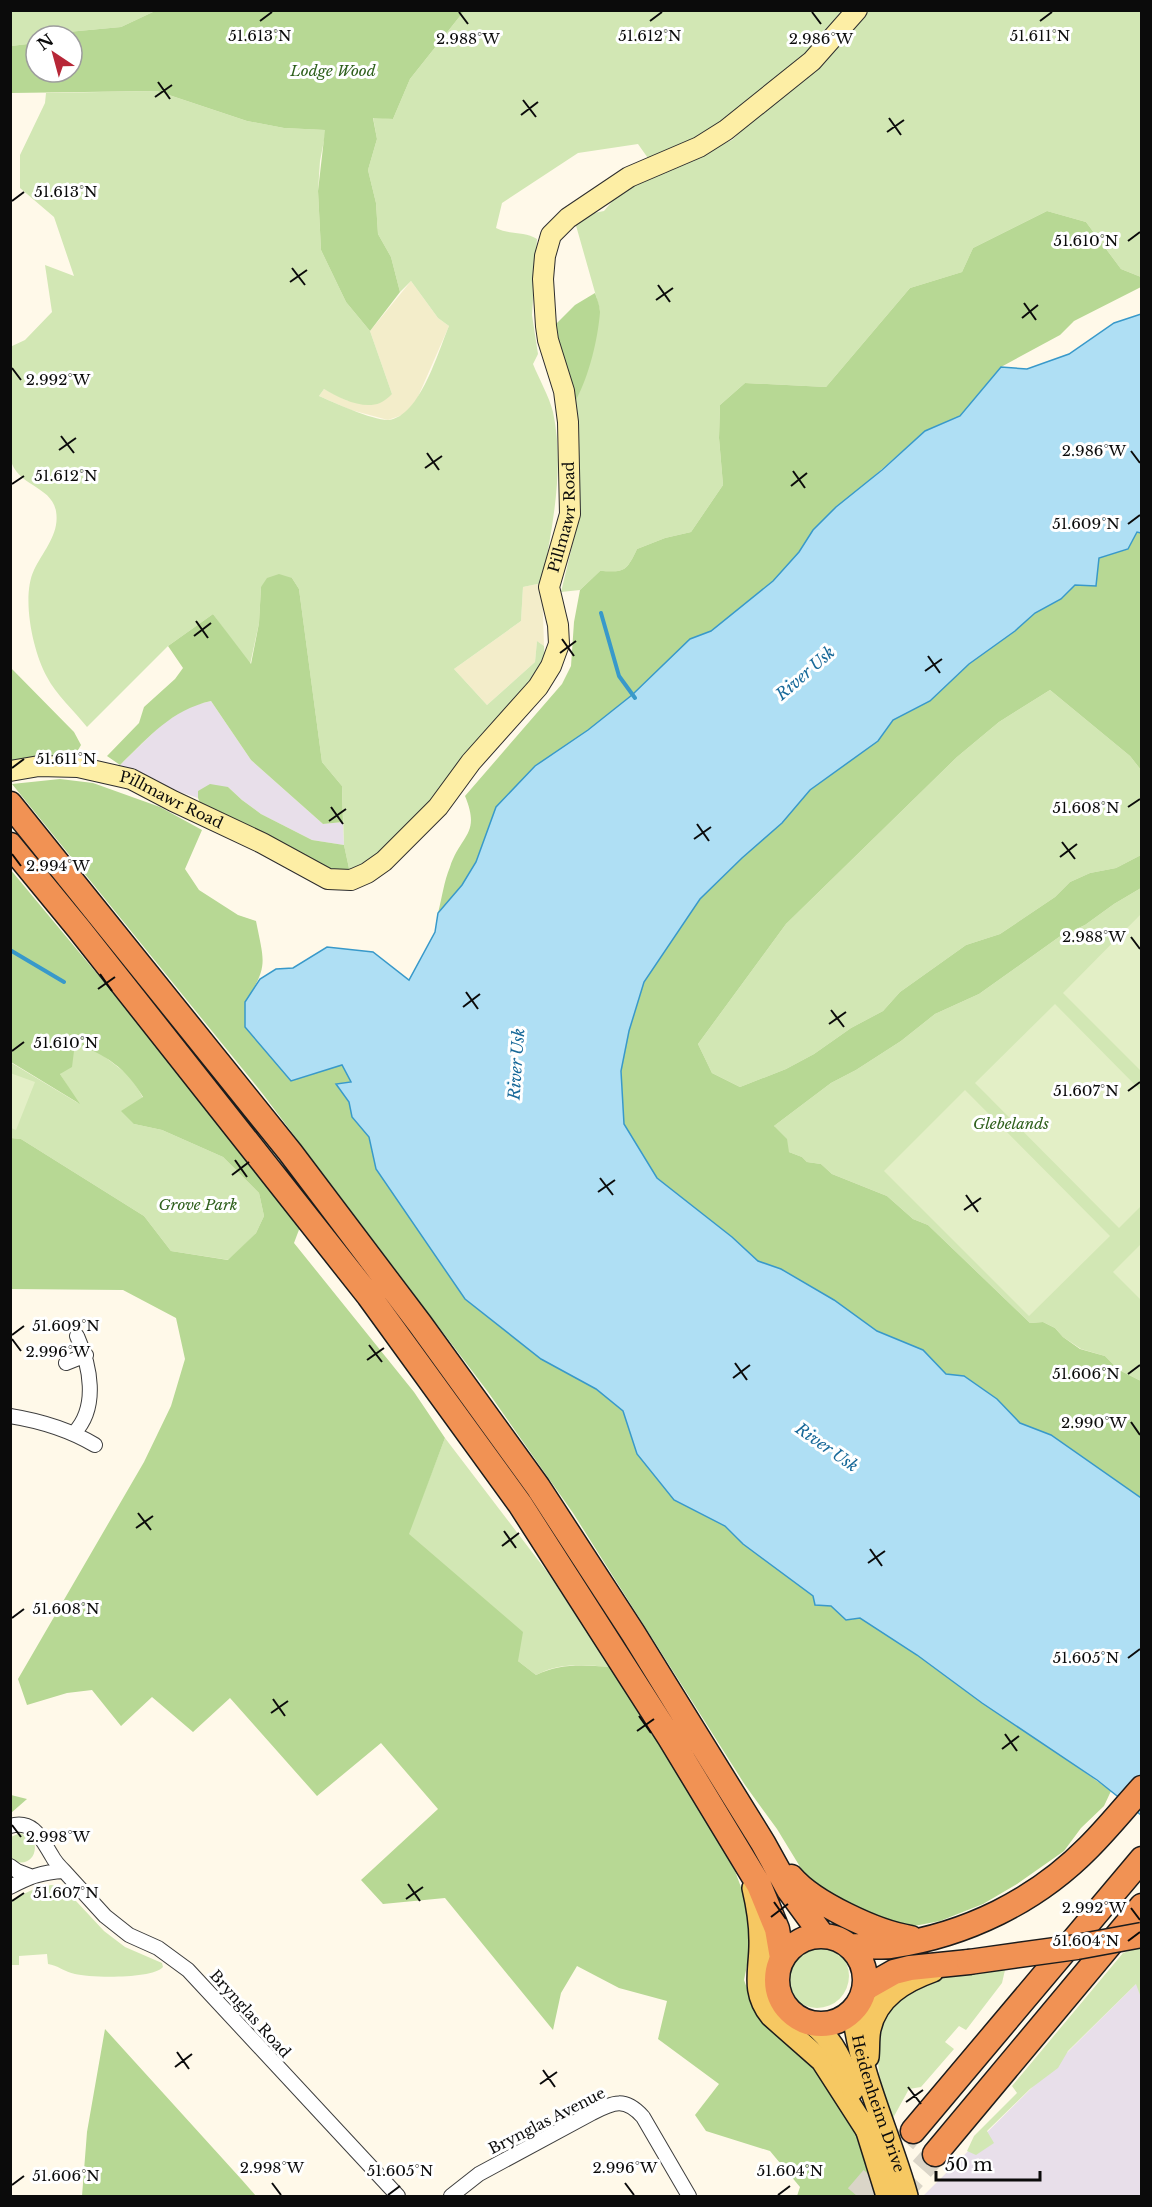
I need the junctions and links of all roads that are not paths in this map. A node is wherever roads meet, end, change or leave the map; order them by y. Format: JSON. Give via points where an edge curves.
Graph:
{"nodes":[{"id":1,"x":856,"y":10,"type":"edge"},
{"id":2,"x":10,"y":771,"type":"edge"},
{"id":3,"x":10,"y":804,"type":"edge"},
{"id":4,"x":10,"y":845,"type":"edge"},
{"id":5,"x":77,"y":1336,"type":"dead end"},
{"id":6,"x":86,"y":1355,"type":"junction"},
{"id":7,"x":66,"y":1363,"type":"dead end"},
{"id":8,"x":10,"y":1416,"type":"edge"},
{"id":9,"x":74,"y":1433,"type":"junction"},
{"id":10,"x":95,"y":1445,"type":"dead end"},
{"id":11,"x":1142,"y":1788,"type":"edge"},
{"id":12,"x":10,"y":1826,"type":"edge"},
{"id":13,"x":763,"y":1843,"type":"junction"},
{"id":14,"x":1142,"y":1859,"type":"edge"},
{"id":15,"x":10,"y":1866,"type":"edge"},
{"id":16,"x":748,"y":1869,"type":"junction"},
{"id":17,"x":63,"y":1871,"type":"junction"},
{"id":18,"x":30,"y":1876,"type":"junction"},
{"id":19,"x":10,"y":1887,"type":"edge"},
{"id":20,"x":1142,"y":1906,"type":"edge"},
{"id":21,"x":1134,"y":1930,"type":"edge"},
{"id":22,"x":822,"y":1935,"type":"junction"},
{"id":23,"x":924,"y":1939,"type":"junction"},
{"id":24,"x":849,"y":1946,"type":"junction"},
{"id":25,"x":782,"y":1958,"type":"junction"},
{"id":26,"x":958,"y":1964,"type":"junction"},
{"id":27,"x":864,"y":1989,"type":"junction"},
{"id":28,"x":853,"y":2011,"type":"junction"},
{"id":29,"x":811,"y":2023,"type":"junction"},
{"id":30,"x":867,"y":2079,"type":"junction"},
{"id":31,"x":913,"y":2131,"type":"tunnel mouth"},
{"id":32,"x":869,"y":2134,"type":"junction"},
{"id":33,"x":935,"y":2154,"type":"tunnel mouth"},
{"id":34,"x":398,"y":2196,"type":"edge"},
{"id":35,"x":451,"y":2196,"type":"edge"},
{"id":36,"x":688,"y":2196,"type":"edge"},
{"id":37,"x":887,"y":2196,"type":"edge"},
{"id":38,"x":907,"y":2196,"type":"edge"}],
"edges":[{"from":1,"to":2,"type":"street","name":"Pillmawr Road","via":[[812,61],[726,130],[699,147],[629,177],[568,218],[551,235],[544,256],[546,326],[564,391],[569,453],[570,514],[549,587],[559,644],[538,687],[471,762],[438,807],[384,861],[351,880],[328,879],[131,779],[78,767],[39,766]]},
{"from":3,"to":13,"type":"highway","via":[[290,1152],[448,1362],[538,1487]]},
{"from":4,"to":16,"type":"highway","via":[[369,1296],[520,1504],[670,1738]]},
{"from":5,"to":6,"type":"street"},
{"from":6,"to":7,"type":"street"},
{"from":6,"to":9,"type":"street","via":[[89,1391],[82,1425]]},
{"from":8,"to":9,"type":"street"},
{"from":9,"to":10,"type":"street"},
{"from":11,"to":23,"type":"highway","via":[[1089,1847],[1034,1893],[957,1930]]},
{"from":12,"to":17,"type":"street","name":"Brynglas Road","via":[[20,1823],[45,1840]]},
{"from":13,"to":22,"type":"highway","via":[[789,1890]]},
{"from":13,"to":23,"type":"highway","via":[[796,1883],[815,1898],[886,1932]]},
{"from":14,"to":31,"type":"highway"},
{"from":15,"to":18,"type":"street"},
{"from":16,"to":25,"type":"highway","via":[[770,1908]]},
{"from":16,"to":32,"type":"main road","via":[[759,1921],[757,1975],[764,2008],[822,2061]]},
{"from":17,"to":18,"type":"street"},
{"from":17,"to":34,"type":"street","name":"Brynglas Road","via":[[113,1923],[188,1970]]},
{"from":18,"to":19,"type":"street"},
{"from":20,"to":21,"type":"highway"},
{"from":21,"to":26,"type":"highway","bridge":true,"via":[[1077,1947]]},
{"from":21,"to":33,"type":"highway"},
{"from":22,"to":24,"type":"highway"},
{"from":22,"to":25,"type":"highway","via":[[798,1941]]},
{"from":23,"to":24,"type":"highway","via":[[889,1946]]},
{"from":24,"to":27,"type":"highway","via":[[863,1965]]},
{"from":25,"to":29,"type":"highway","via":[[777,1969],[778,1993],[790,2013]]},
{"from":26,"to":27,"type":"highway","via":[[909,1968]]},
{"from":26,"to":30,"type":"main road","via":[[909,1980],[876,2011],[870,2029]]},
{"from":27,"to":28,"type":"highway"},
{"from":28,"to":29,"type":"highway","via":[[834,2022]]},
{"from":28,"to":30,"type":"main road","name":"Heidenheim Drive","via":[[856,2041]]},
{"from":29,"to":32,"type":"main road","name":"Heidenheim Drive","via":[[834,2047]]},
{"from":30,"to":38,"type":"main road","name":"Heidenheim Drive"},
{"from":32,"to":37,"type":"main road","name":"Heidenheim Drive"},
{"from":35,"to":36,"type":"street","name":"Brynglas Avenue","via":[[479,2174],[592,2113],[622,2103],[635,2108],[643,2117]]}]}
